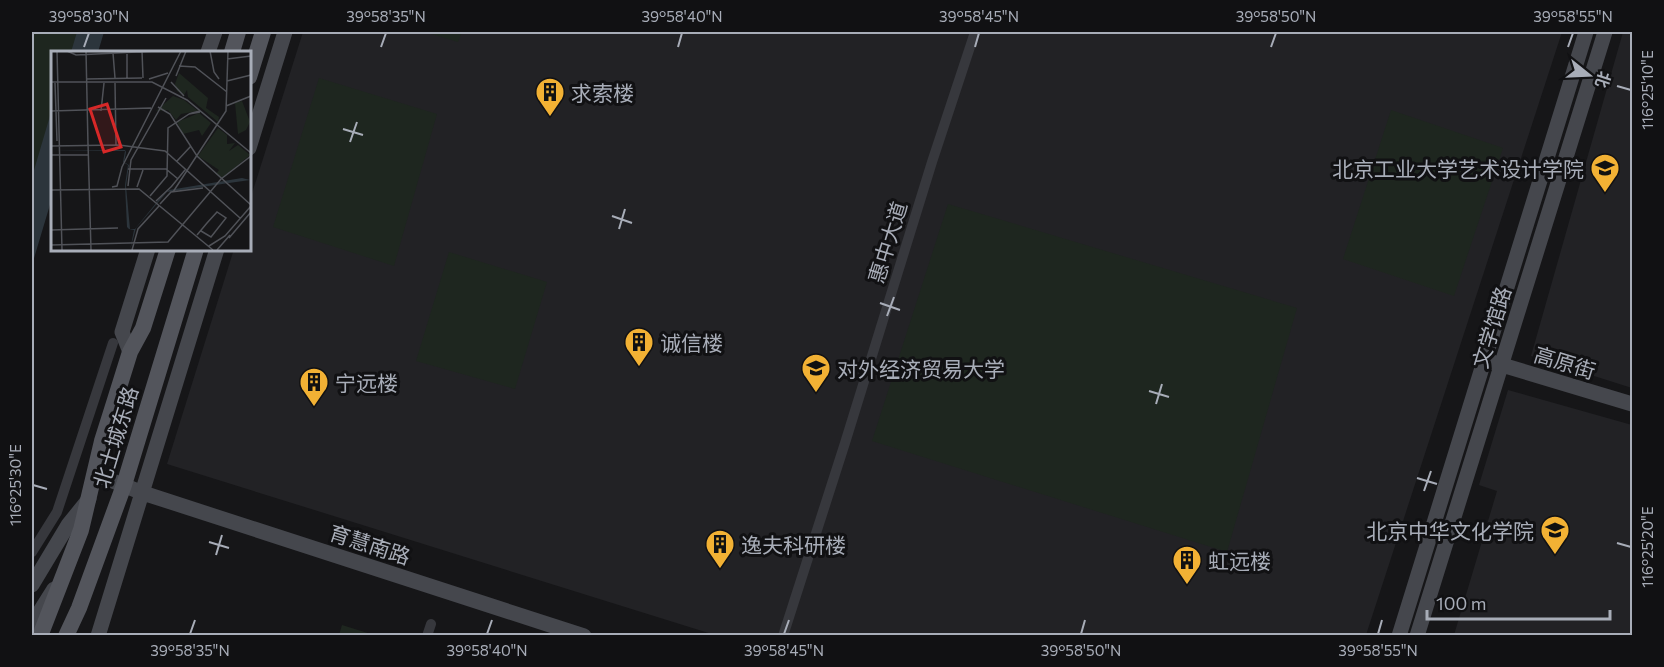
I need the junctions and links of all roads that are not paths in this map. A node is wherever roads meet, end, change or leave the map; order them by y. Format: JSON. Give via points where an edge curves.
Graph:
{"nodes":[{"id":1,"x":214,"y":32,"type":"edge"},
{"id":2,"x":238,"y":32,"type":"edge"},
{"id":3,"x":263,"y":32,"type":"edge"},
{"id":4,"x":285,"y":32,"type":"edge"},
{"id":5,"x":975,"y":32,"type":"edge"},
{"id":6,"x":1586,"y":32,"type":"edge"},
{"id":7,"x":1605,"y":32,"type":"edge"},
{"id":8,"x":208,"y":51,"type":"edge"},
{"id":9,"x":232,"y":51,"type":"edge"},
{"id":10,"x":250,"y":74,"type":"edge"},
{"id":11,"x":250,"y":145,"type":"edge"},
{"id":12,"x":148,"y":250,"type":"edge"},
{"id":13,"x":168,"y":250,"type":"edge"},
{"id":14,"x":196,"y":250,"type":"edge"},
{"id":15,"x":217,"y":250,"type":"edge"},
{"id":16,"x":113,"y":343,"type":"dead end"},
{"id":17,"x":130,"y":352,"type":"junction"},
{"id":18,"x":1485,"y":360,"type":"junction"},
{"id":19,"x":1502,"y":365,"type":"junction"},
{"id":20,"x":1632,"y":404,"type":"edge"},
{"id":21,"x":95,"y":474,"type":"junction"},
{"id":22,"x":124,"y":485,"type":"junction"},
{"id":23,"x":144,"y":493,"type":"junction"},
{"id":24,"x":89,"y":499,"type":"junction"},
{"id":25,"x":32,"y":552,"type":"edge"},
{"id":26,"x":67,"y":568,"type":"junction"},
{"id":27,"x":32,"y":585,"type":"edge"},
{"id":28,"x":80,"y":608,"type":"junction"},
{"id":29,"x":32,"y":624,"type":"edge"},
{"id":30,"x":431,"y":624,"type":"dead end"},
{"id":31,"x":99,"y":634,"type":"edge"},
{"id":32,"x":40,"y":636,"type":"edge"},
{"id":33,"x":66,"y":636,"type":"edge"},
{"id":34,"x":73,"y":636,"type":"edge"},
{"id":35,"x":427,"y":636,"type":"edge"},
{"id":36,"x":584,"y":636,"type":"edge"},
{"id":37,"x":783,"y":636,"type":"edge"},
{"id":38,"x":1399,"y":636,"type":"edge"},
{"id":39,"x":1417,"y":636,"type":"edge"}],
"edges":[{"from":1,"to":8,"type":"street"},
{"from":2,"to":9,"type":"main road"},
{"from":3,"to":10,"type":"main road"},
{"from":4,"to":11,"type":"street"},
{"from":5,"to":37,"type":"street","name":"惠中大道"},
{"from":6,"to":18,"type":"street","name":"文学馆路"},
{"from":7,"to":19,"type":"street","name":"文学馆路"},
{"from":12,"to":17,"type":"street","via":[[122,332]]},
{"from":13,"to":17,"type":"main road","name":"北土城东路","via":[[143,328]]},
{"from":14,"to":22,"type":"main road","name":"北土城东路"},
{"from":15,"to":23,"type":"street"},
{"from":16,"to":25,"type":"street","via":[[57,512]]},
{"from":17,"to":21,"type":"main road","name":"北土城东路"},
{"from":18,"to":19,"type":"street","name":"高原街"},
{"from":18,"to":38,"type":"street","name":"文学馆路"},
{"from":19,"to":20,"type":"street","name":"高原街"},
{"from":19,"to":39,"type":"street","name":"文学馆路"},
{"from":21,"to":22,"type":"street","name":"育慧南路"},
{"from":21,"to":24,"type":"main road","name":"北土城东路"},
{"from":22,"to":23,"type":"street","name":"育慧南路"},
{"from":22,"to":28,"type":"main road","name":"北土城东路"},
{"from":23,"to":31,"type":"street"},
{"from":23,"to":36,"type":"street","name":"育慧南路"},
{"from":24,"to":26,"type":"main road","name":"北土城东路"},
{"from":24,"to":27,"type":"street","via":[[68,525]]},
{"from":26,"to":29,"type":"street"},
{"from":26,"to":32,"type":"main road","name":"北土城东路"},
{"from":28,"to":33,"type":"main road","name":"北土城东路"},
{"from":28,"to":34,"type":"main road"},
{"from":30,"to":35,"type":"street"}]}
